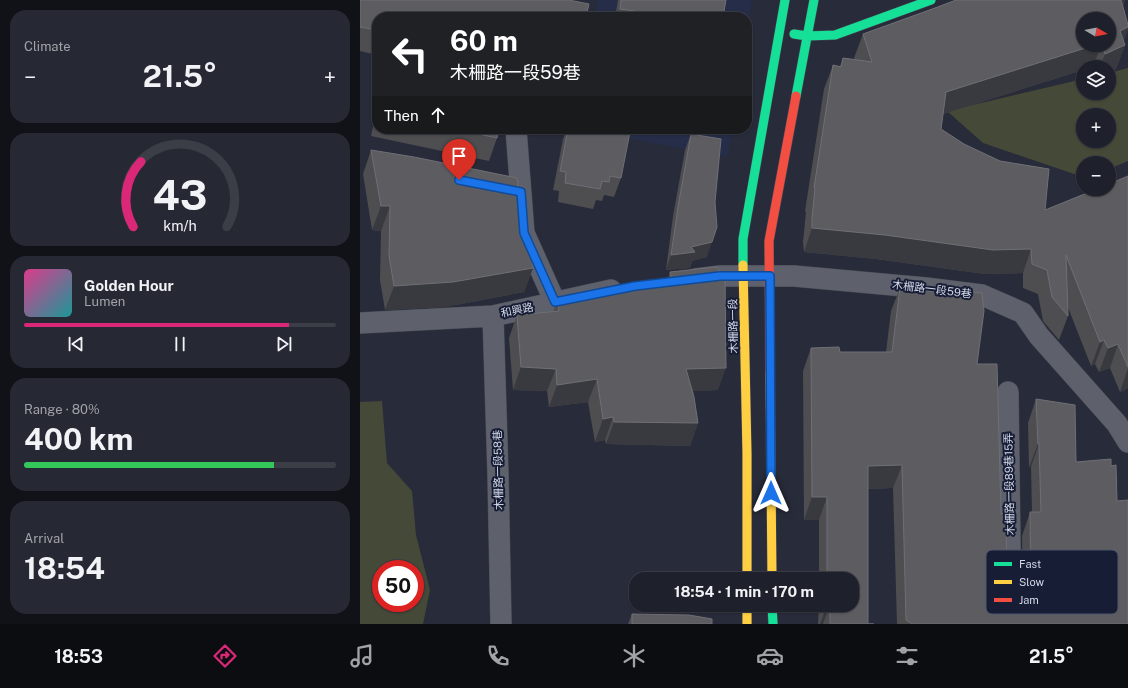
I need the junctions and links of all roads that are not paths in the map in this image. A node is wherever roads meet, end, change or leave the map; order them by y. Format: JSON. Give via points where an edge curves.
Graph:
{"nodes":[{"id":1,"x":785,"y":0,"type":"edge"},
{"id":2,"x":814,"y":0,"type":"edge"},
{"id":3,"x":931,"y":0,"type":"edge"},
{"id":4,"x":779,"y":32,"type":"junction"},
{"id":5,"x":807,"y":36,"type":"junction"},
{"id":6,"x":516,"y":134,"type":"edge"},
{"id":7,"x":743,"y":276,"type":"junction"},
{"id":8,"x":770,"y":276,"type":"junction"},
{"id":9,"x":675,"y":281,"type":"edge"},
{"id":10,"x":628,"y":287,"type":"edge"},
{"id":11,"x":555,"y":302,"type":"junction"},
{"id":12,"x":493,"y":316,"type":"junction"},
{"id":13,"x":360,"y":324,"type":"edge"},
{"id":14,"x":1008,"y":392,"type":"dead end"},
{"id":15,"x":1128,"y":442,"type":"edge"},
{"id":16,"x":1010,"y":550,"type":"edge"},
{"id":17,"x":747,"y":572,"type":"edge"},
{"id":18,"x":772,"y":572,"type":"edge"},
{"id":19,"x":747,"y":612,"type":"edge"},
{"id":20,"x":772,"y":612,"type":"edge"},
{"id":21,"x":1011,"y":614,"type":"edge"},
{"id":22,"x":501,"y":624,"type":"edge"},
{"id":23,"x":747,"y":624,"type":"edge"},
{"id":24,"x":773,"y":624,"type":"edge"},
{"id":25,"x":1011,"y":624,"type":"edge"}],
"edges":[{"from":1,"to":4,"type":"main road","name":"木柵路一段"},
{"from":2,"to":5,"type":"main road"},
{"from":3,"to":5,"type":"main road","via":[[835,35]]},
{"from":4,"to":5,"type":"main road"},
{"from":4,"to":7,"type":"main road","name":"木柵路一段","via":[[748,211]]},
{"from":5,"to":8,"type":"main road","via":[[769,242]]},
{"from":6,"to":11,"type":"street","via":[[513,190],[524,233]]},
{"from":7,"to":8,"type":"street","name":"木柵路一段59巷"},
{"from":7,"to":9,"type":"street"},
{"from":7,"to":17,"type":"main road","name":"木柵路一段"},
{"from":8,"to":15,"type":"street","name":"木柵路一段59巷","via":[[926,288],[982,296],[1023,313],[1039,336],[1117,424]]},
{"from":8,"to":18,"type":"main road"},
{"from":10,"to":11,"type":"street","name":"和興路"},
{"from":11,"to":12,"type":"street","name":"和興路"},
{"from":12,"to":13,"type":"street","name":"和興路"},
{"from":12,"to":22,"type":"street","name":"木柵路一段58巷"},
{"from":14,"to":16,"type":"street","name":"木柵路一段89巷15弄"},
{"from":19,"to":23,"type":"main road"},
{"from":20,"to":24,"type":"main road"},
{"from":21,"to":25,"type":"street","name":"木柵路一段89巷15弄"}]}
